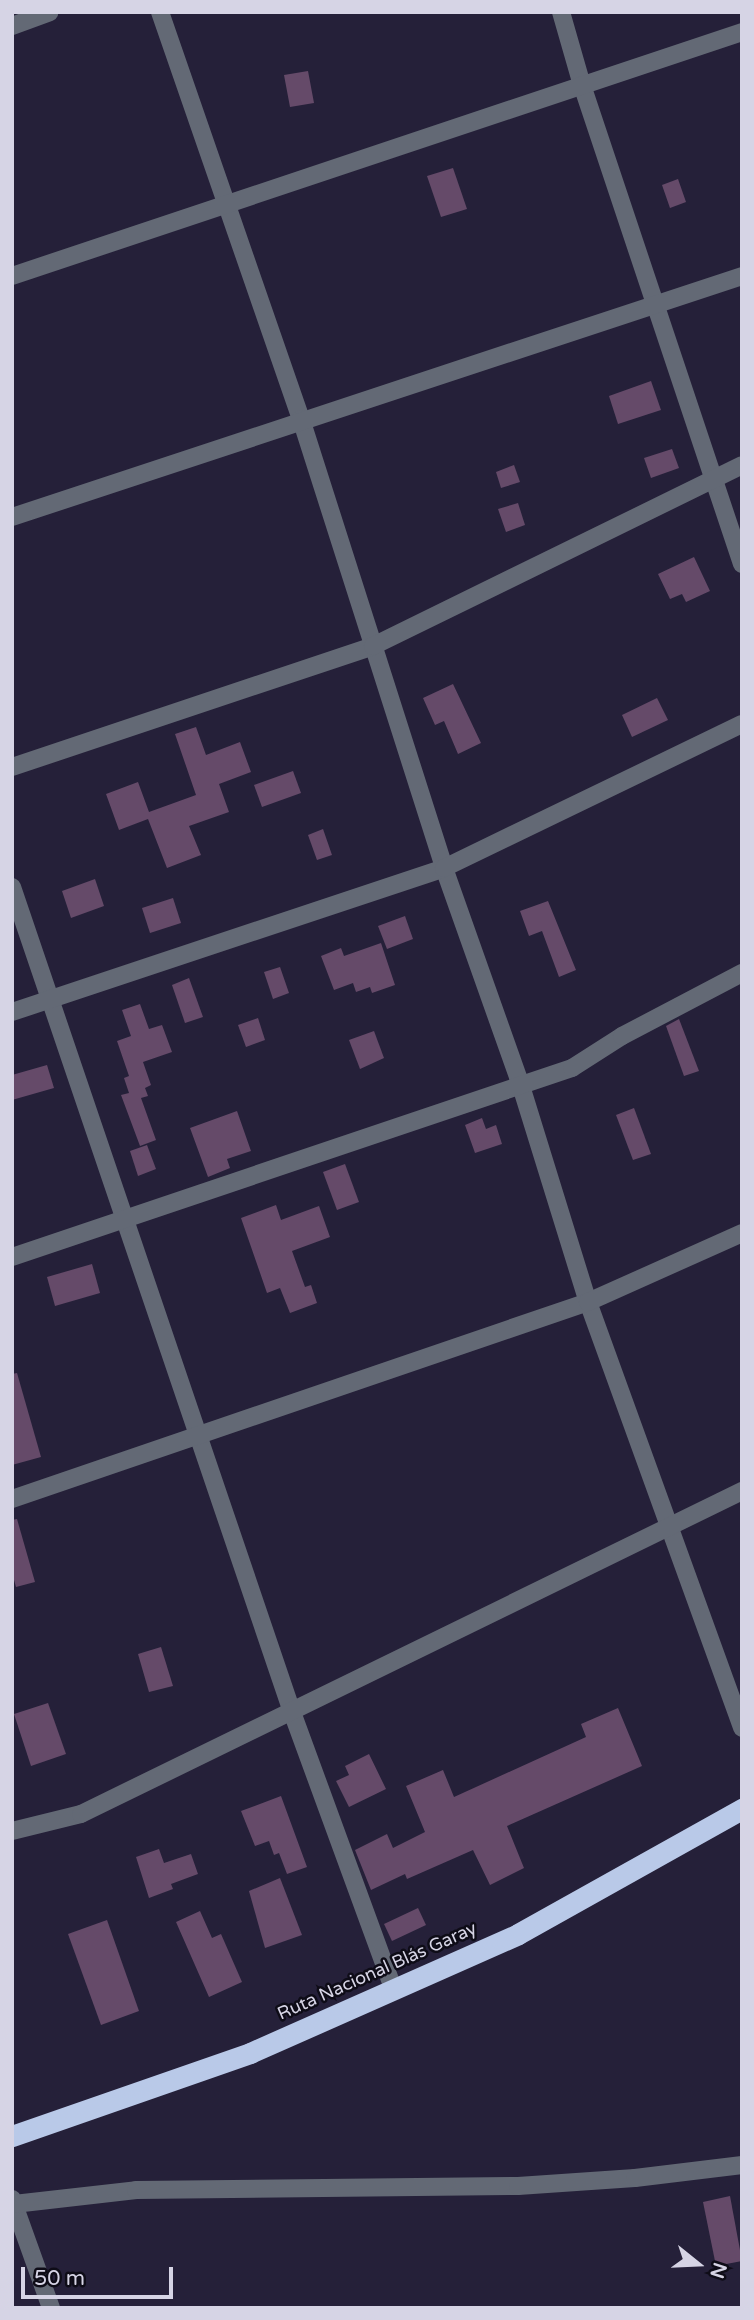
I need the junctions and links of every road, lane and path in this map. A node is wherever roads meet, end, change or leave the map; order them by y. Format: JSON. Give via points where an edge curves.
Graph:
{"nodes":[{"id":1,"x":50,"y":12,"type":"edge"},
{"id":2,"x":160,"y":12,"type":"edge"},
{"id":3,"x":561,"y":12,"type":"edge"},
{"id":4,"x":12,"y":26,"type":"edge"},
{"id":5,"x":742,"y":32,"type":"edge"},
{"id":6,"x":582,"y":85,"type":"junction"},
{"id":7,"x":224,"y":203,"type":"junction"},
{"id":8,"x":742,"y":275,"type":"edge"},
{"id":9,"x":12,"y":276,"type":"edge"},
{"id":10,"x":656,"y":306,"type":"junction"},
{"id":11,"x":300,"y":419,"type":"junction"},
{"id":12,"x":742,"y":465,"type":"edge"},
{"id":13,"x":715,"y":477,"type":"junction"},
{"id":14,"x":12,"y":517,"type":"edge"},
{"id":15,"x":742,"y":565,"type":"edge"},
{"id":16,"x":373,"y":646,"type":"junction"},
{"id":17,"x":742,"y":724,"type":"edge"},
{"id":18,"x":12,"y":767,"type":"edge"},
{"id":19,"x":444,"y":868,"type":"junction"},
{"id":20,"x":12,"y":887,"type":"edge"},
{"id":21,"x":742,"y":973,"type":"edge"},
{"id":22,"x":52,"y":999,"type":"junction"},
{"id":23,"x":12,"y":1012,"type":"edge"},
{"id":24,"x":521,"y":1086,"type":"junction"},
{"id":25,"x":124,"y":1220,"type":"junction"},
{"id":26,"x":742,"y":1233,"type":"edge"},
{"id":27,"x":12,"y":1257,"type":"edge"},
{"id":28,"x":588,"y":1302,"type":"junction"},
{"id":29,"x":201,"y":1435,"type":"junction"},
{"id":30,"x":742,"y":1491,"type":"edge"},
{"id":31,"x":12,"y":1499,"type":"edge"},
{"id":32,"x":667,"y":1527,"type":"junction"},
{"id":33,"x":292,"y":1712,"type":"junction"},
{"id":34,"x":742,"y":1728,"type":"edge"},
{"id":35,"x":742,"y":1809,"type":"edge"},
{"id":36,"x":12,"y":1831,"type":"edge"},
{"id":37,"x":393,"y":1987,"type":"junction"},
{"id":38,"x":12,"y":2136,"type":"edge"},
{"id":39,"x":742,"y":2165,"type":"edge"},
{"id":40,"x":13,"y":2202,"type":"edge"},
{"id":41,"x":51,"y":2308,"type":"edge"}],
"edges":[{"from":1,"to":4,"type":"street"},
{"from":2,"to":7,"type":"street"},
{"from":3,"to":6,"type":"street"},
{"from":5,"to":6,"type":"street"},
{"from":6,"to":7,"type":"street"},
{"from":6,"to":10,"type":"street"},
{"from":7,"to":9,"type":"street"},
{"from":7,"to":11,"type":"street"},
{"from":8,"to":10,"type":"street"},
{"from":10,"to":11,"type":"street"},
{"from":10,"to":13,"type":"street"},
{"from":11,"to":14,"type":"street"},
{"from":11,"to":16,"type":"street"},
{"from":12,"to":13,"type":"street"},
{"from":13,"to":15,"type":"street"},
{"from":13,"to":16,"type":"street"},
{"from":16,"to":18,"type":"street"},
{"from":16,"to":19,"type":"street"},
{"from":17,"to":19,"type":"street"},
{"from":19,"to":22,"type":"street"},
{"from":19,"to":24,"type":"street"},
{"from":20,"to":22,"type":"street"},
{"from":21,"to":24,"type":"street","via":[[622,1035],[572,1068]]},
{"from":22,"to":23,"type":"street"},
{"from":22,"to":25,"type":"street"},
{"from":24,"to":25,"type":"street"},
{"from":24,"to":28,"type":"street"},
{"from":25,"to":27,"type":"street"},
{"from":25,"to":29,"type":"street"},
{"from":26,"to":28,"type":"street"},
{"from":28,"to":29,"type":"street"},
{"from":28,"to":32,"type":"street"},
{"from":29,"to":31,"type":"street"},
{"from":29,"to":33,"type":"street"},
{"from":30,"to":32,"type":"street"},
{"from":32,"to":33,"type":"street"},
{"from":32,"to":34,"type":"street"},
{"from":33,"to":36,"type":"street","via":[[81,1814]]},
{"from":33,"to":37,"type":"street"},
{"from":35,"to":37,"type":"highway","name":"Ruta Nacional Blás Garay","via":[[518,1934]]},
{"from":37,"to":38,"type":"highway","name":"Ruta Nacional Blás Garay","via":[[250,2053]]},
{"from":39,"to":40,"type":"street","via":[[518,2186],[136,2190]]},
{"from":40,"to":41,"type":"street"}]}
